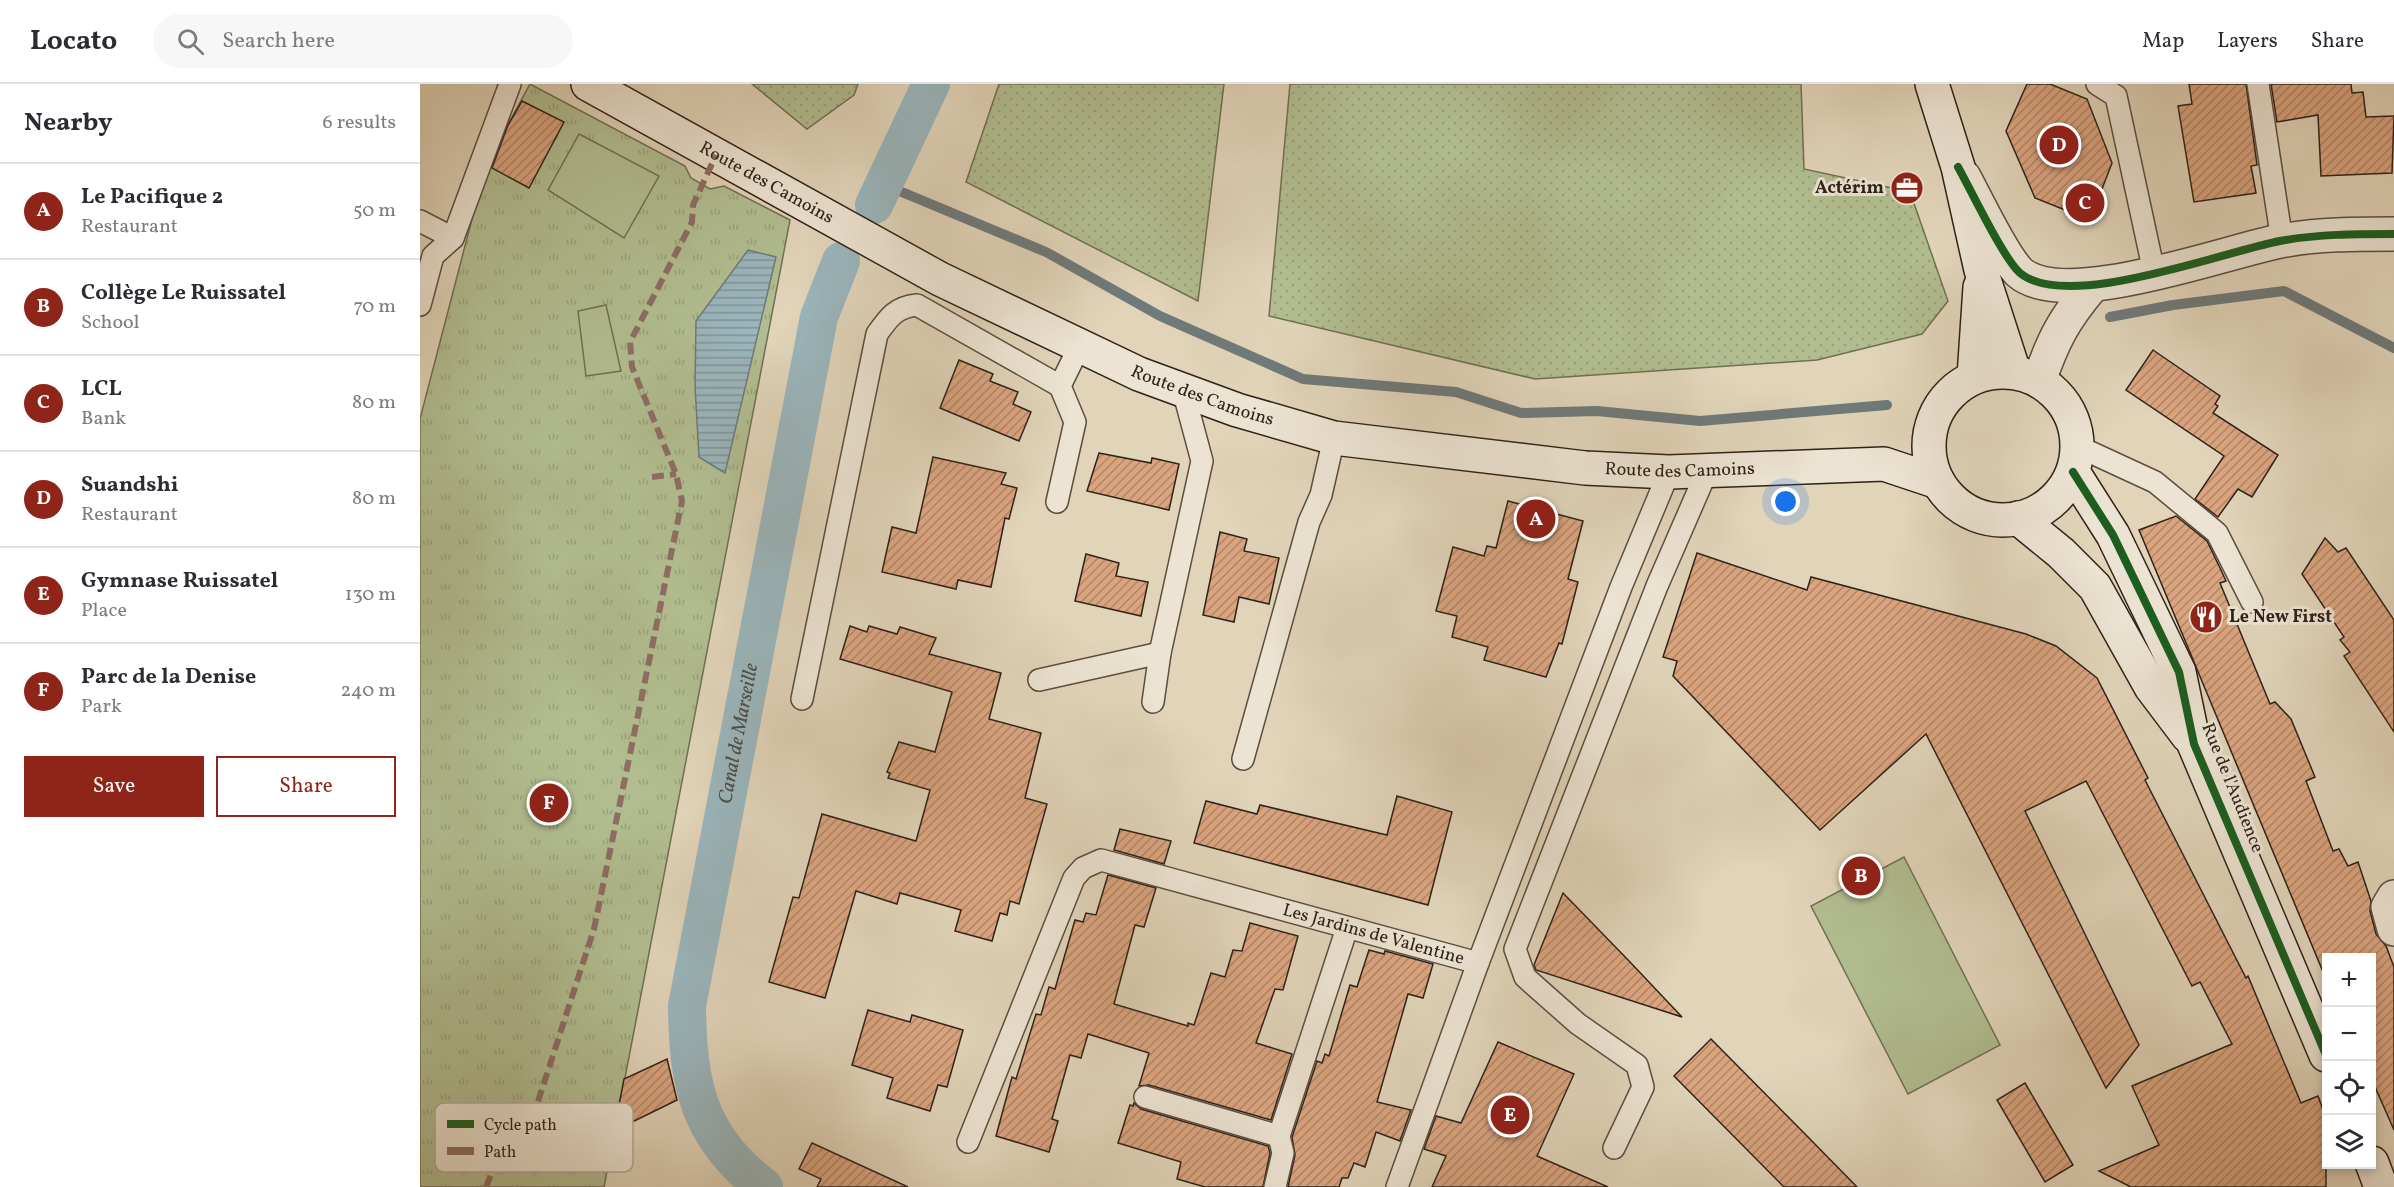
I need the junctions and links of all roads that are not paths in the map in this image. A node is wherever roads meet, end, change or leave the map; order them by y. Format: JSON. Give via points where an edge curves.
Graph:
{"nodes":[{"id":1,"x":510,"y":84,"type":"edge"},
{"id":2,"x":588,"y":84,"type":"edge"},
{"id":3,"x":2097,"y":84,"type":"edge"},
{"id":4,"x":2258,"y":84,"type":"edge"},
{"id":5,"x":1939,"y":88,"type":"edge"},
{"id":6,"x":1958,"y":167,"type":"junction"},
{"id":7,"x":420,"y":221,"type":"edge"},
{"id":8,"x":2394,"y":234,"type":"edge"},
{"id":9,"x":453,"y":238,"type":"junction"},
{"id":10,"x":2282,"y":241,"type":"junction"},
{"id":11,"x":1981,"y":270,"type":"junction"},
{"id":12,"x":2154,"y":272,"type":"junction"},
{"id":13,"x":2092,"y":286,"type":"junction"},
{"id":14,"x":420,"y":305,"type":"edge"},
{"id":15,"x":1080,"y":345,"type":"junction"},
{"id":16,"x":2027,"y":376,"type":"junction"},
{"id":17,"x":1974,"y":377,"type":"junction"},
{"id":18,"x":1060,"y":386,"type":"junction"},
{"id":19,"x":1183,"y":390,"type":"junction"},
{"id":20,"x":1929,"y":435,"type":"junction"},
{"id":21,"x":1334,"y":438,"type":"junction"},
{"id":22,"x":2075,"y":459,"type":"junction"},
{"id":23,"x":1884,"y":464,"type":"junction"},
{"id":24,"x":1707,"y":471,"type":"junction"},
{"id":25,"x":1670,"y":472,"type":"junction"},
{"id":26,"x":1938,"y":482,"type":"junction"},
{"id":27,"x":1057,"y":502,"type":"dead end"},
{"id":28,"x":2018,"y":518,"type":"junction"},
{"id":29,"x":2252,"y":602,"type":"dead end"},
{"id":30,"x":1160,"y":653,"type":"junction"},
{"id":31,"x":1039,"y":680,"type":"dead end"},
{"id":32,"x":802,"y":699,"type":"dead end"},
{"id":33,"x":1153,"y":702,"type":"dead end"},
{"id":34,"x":2194,"y":744,"type":"junction"},
{"id":35,"x":1243,"y":759,"type":"dead end"},
{"id":36,"x":2394,"y":897,"type":"edge"},
{"id":37,"x":1347,"y":928,"type":"junction"},
{"id":38,"x":2394,"y":929,"type":"edge"},
{"id":39,"x":1478,"y":963,"type":"junction"},
{"id":40,"x":2322,"y":1046,"type":"edge"},
{"id":41,"x":1145,"y":1097,"type":"dead end"},
{"id":42,"x":1279,"y":1136,"type":"junction"},
{"id":43,"x":968,"y":1142,"type":"dead end"},
{"id":44,"x":1614,"y":1148,"type":"dead end"},
{"id":45,"x":2374,"y":1169,"type":"edge"},
{"id":46,"x":1275,"y":1187,"type":"edge"},
{"id":47,"x":1397,"y":1187,"type":"edge"},
{"id":48,"x":2381,"y":1187,"type":"edge"}],
"edges":[{"from":1,"to":9,"type":"lane"},
{"from":2,"to":15,"type":"main road","name":"Route des Camoins","via":[[940,279]]},
{"from":3,"to":12,"type":"lane","via":[[2116,96]]},
{"from":4,"to":10,"type":"lane"},
{"from":5,"to":6,"type":"main road"},
{"from":6,"to":11,"type":"main road"},
{"from":6,"to":13,"type":"main road","via":[[2020,273],[2043,285]]},
{"from":7,"to":9,"type":"lane"},
{"from":8,"to":10,"type":"main road"},
{"from":9,"to":14,"type":"lane","via":[[433,256]]},
{"from":10,"to":12,"type":"main road"},
{"from":11,"to":16,"type":"main road"},
{"from":11,"to":17,"type":"main road"},
{"from":12,"to":13,"type":"main road"},
{"from":13,"to":16,"type":"main road"},
{"from":15,"to":18,"type":"lane"},
{"from":15,"to":19,"type":"main road","name":"Route des Camoins"},
{"from":16,"to":17,"type":"main road","via":[[1994,372]]},
{"from":16,"to":22,"type":"main road","via":[[2059,398],[2073,420]]},
{"from":17,"to":20,"type":"main road","via":[[1952,391],[1937,411]]},
{"from":18,"to":27,"type":"lane","via":[[1075,423]]},
{"from":18,"to":32,"type":"lane","via":[[917,305],[903,306],[890,314],[877,334]]},
{"from":19,"to":21,"type":"main road","name":"Route des Camoins","via":[[1236,410]]},
{"from":19,"to":30,"type":"lane","via":[[1202,461]]},
{"from":20,"to":23,"type":"main road"},
{"from":20,"to":26,"type":"main road","via":[[1931,465]]},
{"from":21,"to":25,"type":"main road","name":"Route des Camoins","via":[[1585,468]]},
{"from":21,"to":35,"type":"lane","via":[[1322,495],[1309,522]]},
{"from":22,"to":28,"type":"main road","via":[[2052,502]]},
{"from":22,"to":29,"type":"lane","via":[[2155,482],[2217,533]]},
{"from":22,"to":34,"type":"main road","name":"Rue de l'Audience","via":[[2179,672]]},
{"from":23,"to":24,"type":"main road","name":"Route des Camoins"},
{"from":23,"to":26,"type":"main road","name":"Route des Camoins"},
{"from":24,"to":25,"type":"main road","name":"Route des Camoins"},
{"from":24,"to":44,"type":"lane","via":[[1515,949],[1526,976],[1578,1024],[1637,1065],[1643,1087]]},
{"from":25,"to":39,"type":"lane","name":"Les Jardins de Valentine","via":[[1621,587]]},
{"from":26,"to":28,"type":"main road","via":[[1964,509],[1999,520]]},
{"from":28,"to":34,"type":"main road","name":"Rue de l'Audience","via":[[2061,552],[2095,587],[2151,687]]},
{"from":30,"to":31,"type":"lane"},
{"from":30,"to":33,"type":"lane"},
{"from":34,"to":40,"type":"main road","name":"Rue de l'Audience"},
{"from":36,"to":38,"type":"main road","via":[[2388,907]]},
{"from":37,"to":39,"type":"lane","name":"Les Jardins de Valentine"},
{"from":37,"to":42,"type":"lane"},
{"from":37,"to":43,"type":"lane","name":"Les Jardins de Valentine","via":[[1101,860],[1083,868],[1074,878]]},
{"from":39,"to":47,"type":"lane"},
{"from":41,"to":42,"type":"lane"},
{"from":42,"to":46,"type":"lane","via":[[1283,1153]]},
{"from":45,"to":48,"type":"main road"}]}
